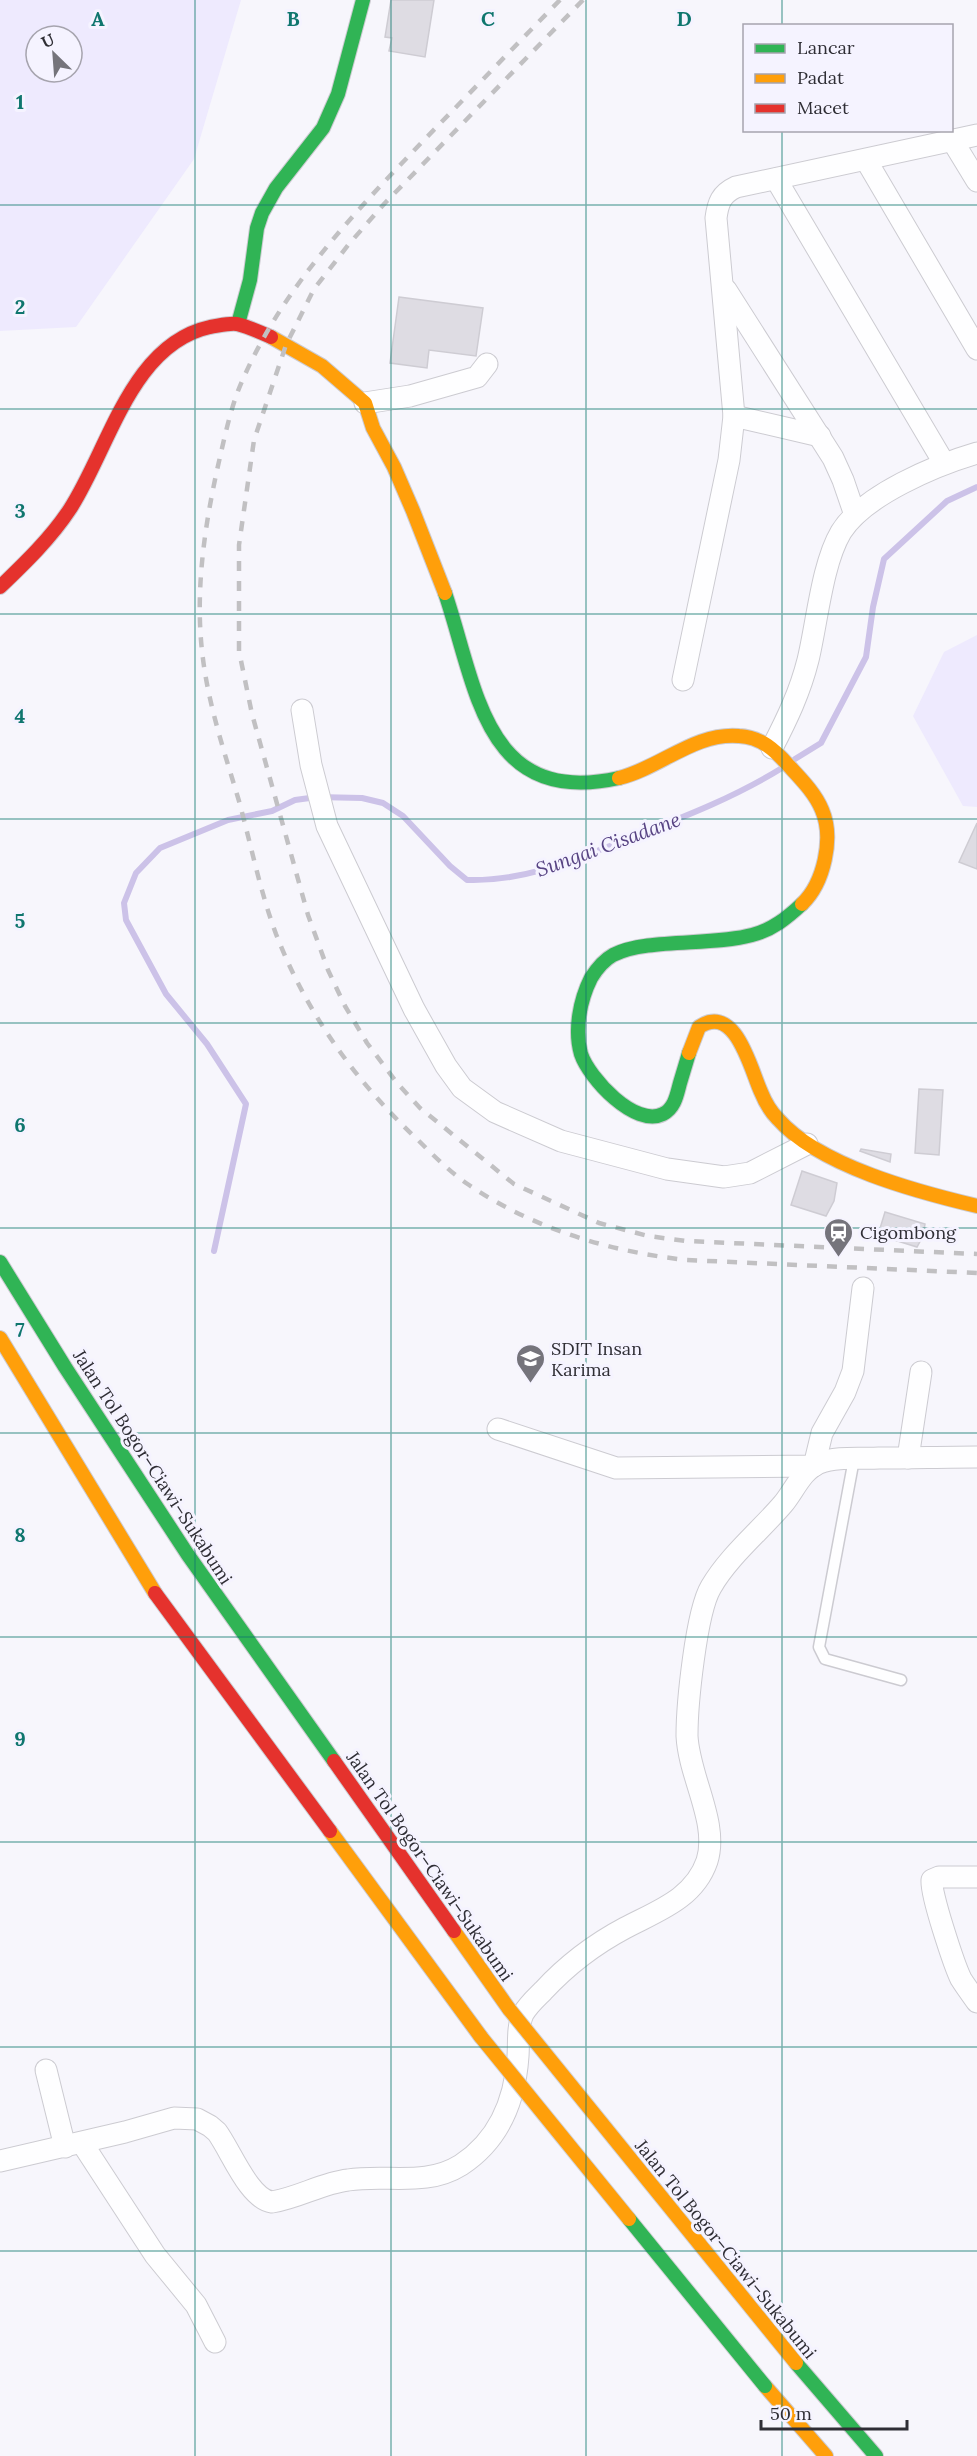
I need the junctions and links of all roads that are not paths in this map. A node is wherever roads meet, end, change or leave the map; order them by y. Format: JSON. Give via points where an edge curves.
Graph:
{"nodes":[{"id":1,"x":363,"y":0,"type":"edge"},
{"id":2,"x":977,"y":135,"type":"edge"},
{"id":3,"x":952,"y":140,"type":"junction"},
{"id":4,"x":866,"y":160,"type":"junction"},
{"id":5,"x":776,"y":179,"type":"junction"},
{"id":6,"x":977,"y":181,"type":"edge"},
{"id":7,"x":723,"y":286,"type":"junction"},
{"id":8,"x":238,"y":324,"type":"junction"},
{"id":9,"x":977,"y":348,"type":"edge"},
{"id":10,"x":487,"y":364,"type":"dead end"},
{"id":11,"x":365,"y":403,"type":"junction"},
{"id":12,"x":734,"y":416,"type":"junction"},
{"id":13,"x":819,"y":436,"type":"junction"},
{"id":14,"x":977,"y":453,"type":"edge"},
{"id":15,"x":944,"y":463,"type":"junction"},
{"id":16,"x":855,"y":515,"type":"junction"},
{"id":17,"x":0,"y":587,"type":"edge"},
{"id":18,"x":683,"y":680,"type":"dead end"},
{"id":19,"x":302,"y":710,"type":"dead end"},
{"id":20,"x":778,"y":754,"type":"junction"},
{"id":21,"x":807,"y":1144,"type":"junction"},
{"id":22,"x":977,"y":1206,"type":"edge"},
{"id":23,"x":0,"y":1262,"type":"edge"},
{"id":24,"x":863,"y":1288,"type":"dead end"},
{"id":25,"x":0,"y":1338,"type":"edge"},
{"id":26,"x":921,"y":1372,"type":"dead end"},
{"id":27,"x":498,"y":1429,"type":"dead end"},
{"id":28,"x":977,"y":1457,"type":"edge"},
{"id":29,"x":908,"y":1458,"type":"junction"},
{"id":30,"x":854,"y":1459,"type":"junction"},
{"id":31,"x":814,"y":1466,"type":"junction"},
{"id":32,"x":901,"y":1680,"type":"dead end"},
{"id":33,"x":977,"y":1877,"type":"edge"},
{"id":34,"x":977,"y":2002,"type":"edge"},
{"id":35,"x":46,"y":2070,"type":"dead end"},
{"id":36,"x":73,"y":2145,"type":"junction"},
{"id":37,"x":0,"y":2161,"type":"edge"},
{"id":38,"x":215,"y":2342,"type":"dead end"},
{"id":39,"x":826,"y":2456,"type":"edge"},
{"id":40,"x":876,"y":2456,"type":"edge"}],
"edges":[{"from":1,"to":8,"type":"main road","via":[[338,94],[323,128],[276,188],[262,213]]},
{"from":2,"to":3,"type":"street"},
{"from":3,"to":4,"type":"street"},
{"from":3,"to":6,"type":"street"},
{"from":4,"to":5,"type":"street"},
{"from":4,"to":9,"type":"street"},
{"from":5,"to":7,"type":"street","via":[[736,187],[717,206]]},
{"from":5,"to":15,"type":"street"},
{"from":7,"to":12,"type":"street"},
{"from":7,"to":13,"type":"street"},
{"from":8,"to":11,"type":"main road","via":[[265,334],[321,366]]},
{"from":8,"to":17,"type":"main road","via":[[208,325],[164,349],[126,403],[71,508],[44,543]]},
{"from":10,"to":11,"type":"street","via":[[477,377],[410,396]]},
{"from":11,"to":20,"type":"main road","via":[[367,419],[393,466],[431,556],[483,710],[498,739],[518,762],[542,776],[597,782],[638,772],[697,743],[727,735],[755,739]]},
{"from":12,"to":13,"type":"street"},
{"from":12,"to":18,"type":"street","via":[[729,460]]},
{"from":13,"to":16,"type":"street","via":[[839,469]]},
{"from":14,"to":15,"type":"street"},
{"from":15,"to":16,"type":"street","via":[[898,486]]},
{"from":16,"to":20,"type":"street","via":[[835,544],[802,681]]},
{"from":19,"to":21,"type":"street","via":[[327,826],[414,1009],[462,1088],[495,1112],[561,1142],[667,1169],[724,1176],[750,1173]]},
{"from":20,"to":21,"type":"main road","via":[[815,797],[825,819],[824,857],[815,886],[791,916],[745,938],[711,944],[647,946],[614,955],[599,965],[591,978],[578,1035],[584,1061],[604,1090],[625,1106],[656,1116],[669,1111],[674,1104],[696,1029],[711,1022],[725,1026],[737,1034],[745,1047],[766,1104],[782,1124]]},
{"from":21,"to":22,"type":"main road","via":[[916,1190]]},
{"from":23,"to":40,"type":"main road","name":"Jalan Tol Bogor–Ciawi–Sukabumi","bridge":true,"via":[[188,1555],[509,2009]]},
{"from":24,"to":31,"type":"street","via":[[853,1371],[822,1433]]},
{"from":25,"to":39,"type":"main road","bridge":true,"via":[[145,1580],[482,2037]]},
{"from":26,"to":29,"type":"street"},
{"from":27,"to":31,"type":"street","via":[[616,1468]]},
{"from":28,"to":29,"type":"street"},
{"from":29,"to":30,"type":"street"},
{"from":30,"to":31,"type":"street","via":[[830,1460]]},
{"from":30,"to":32,"type":"lane","via":[[819,1647],[825,1659]]},
{"from":31,"to":36,"type":"street","via":[[715,1580],[705,1599],[687,1732],[711,1840],[700,1879],[685,1894],[577,1957],[527,2008],[520,2025],[508,2108],[483,2148],[435,2177],[347,2180],[272,2202],[256,2194],[217,2132],[197,2119],[174,2118]]},
{"from":33,"to":34,"type":"street","via":[[939,1877],[931,1885],[958,1972]]},
{"from":35,"to":36,"type":"street"},
{"from":36,"to":37,"type":"street"},
{"from":36,"to":38,"type":"street","via":[[196,2305]]}]}
